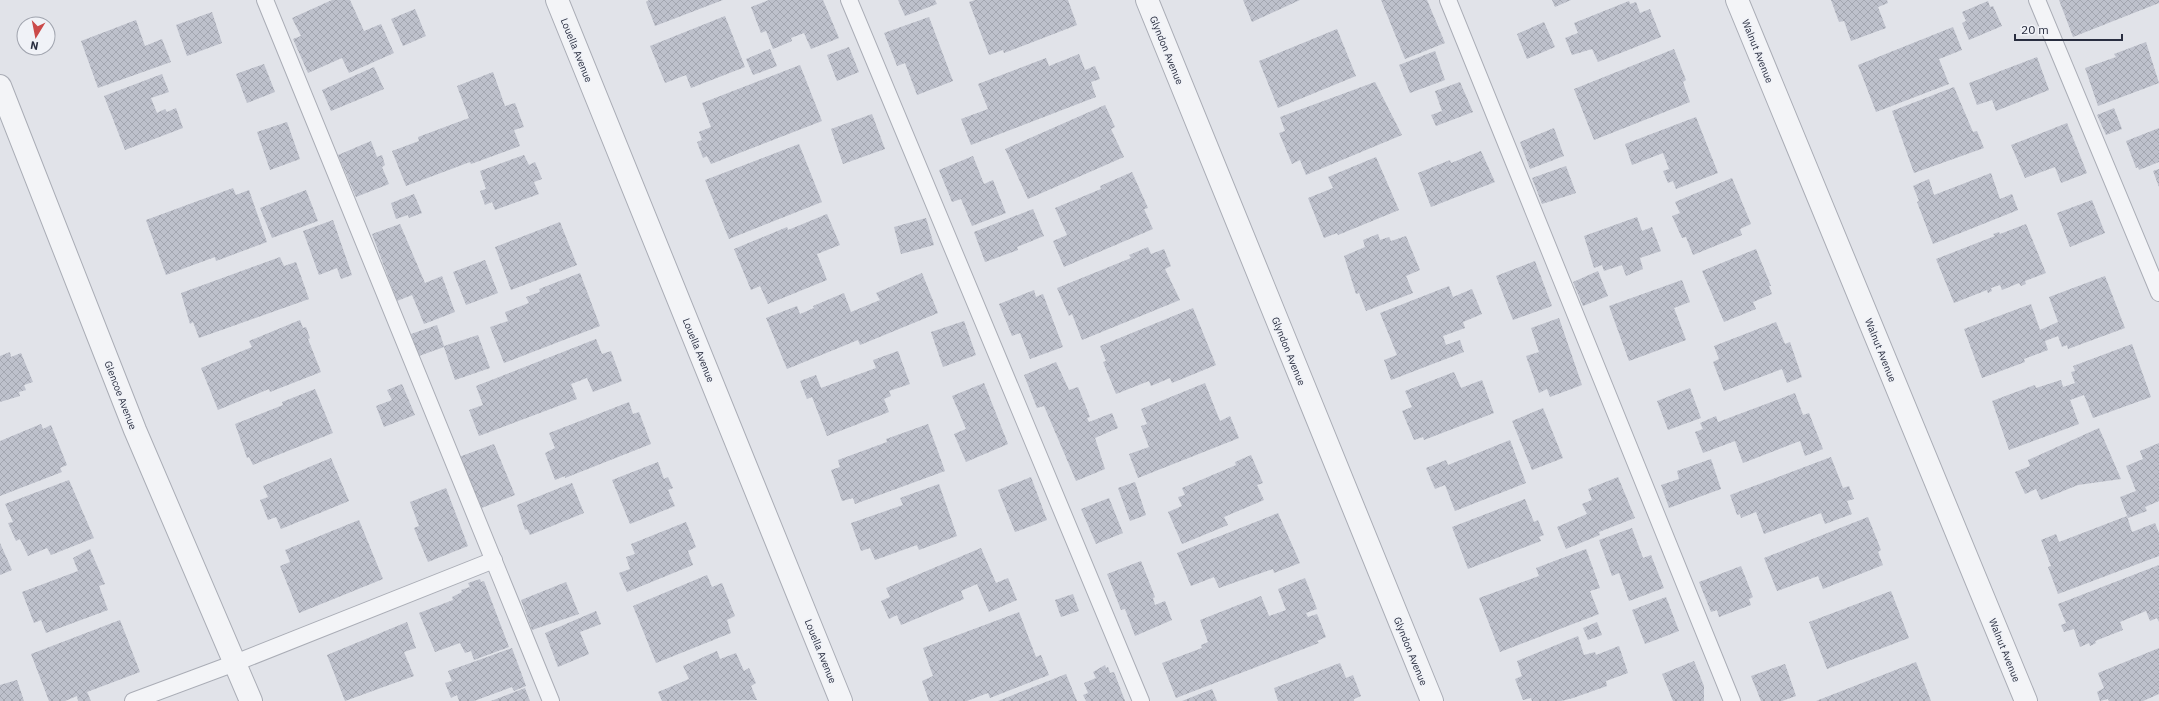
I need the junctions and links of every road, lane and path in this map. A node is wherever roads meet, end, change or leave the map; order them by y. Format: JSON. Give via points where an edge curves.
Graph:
{"nodes":[{"id":1,"x":265,"y":0,"type":"edge"},
{"id":2,"x":557,"y":0,"type":"edge"},
{"id":3,"x":849,"y":0,"type":"edge"},
{"id":4,"x":1147,"y":0,"type":"edge"},
{"id":5,"x":1448,"y":0,"type":"edge"},
{"id":6,"x":1737,"y":0,"type":"edge"},
{"id":7,"x":2037,"y":0,"type":"edge"},
{"id":8,"x":0,"y":86,"type":"edge"},
{"id":9,"x":2159,"y":293,"type":"edge"},
{"id":10,"x":494,"y":560,"type":"junction"},
{"id":11,"x":235,"y":663,"type":"junction"},
{"id":12,"x":133,"y":701,"type":"edge"},
{"id":13,"x":251,"y":701,"type":"edge"},
{"id":14,"x":551,"y":701,"type":"edge"},
{"id":15,"x":841,"y":701,"type":"edge"},
{"id":16,"x":1141,"y":701,"type":"edge"},
{"id":17,"x":1432,"y":701,"type":"edge"},
{"id":18,"x":1732,"y":701,"type":"edge"},
{"id":19,"x":2026,"y":701,"type":"edge"}],
"edges":[{"from":1,"to":10,"type":"lane"},
{"from":2,"to":15,"type":"street","name":"Louella Avenue"},
{"from":3,"to":16,"type":"lane"},
{"from":4,"to":17,"type":"street","name":"Glyndon Avenue"},
{"from":5,"to":18,"type":"lane"},
{"from":6,"to":19,"type":"street","name":"Walnut Avenue"},
{"from":7,"to":9,"type":"lane"},
{"from":8,"to":11,"type":"street","name":"Glencoe Avenue","via":[[134,430]]},
{"from":10,"to":11,"type":"lane"},
{"from":10,"to":14,"type":"lane"},
{"from":11,"to":12,"type":"lane"},
{"from":11,"to":13,"type":"street","name":"Glencoe Avenue"}]}
